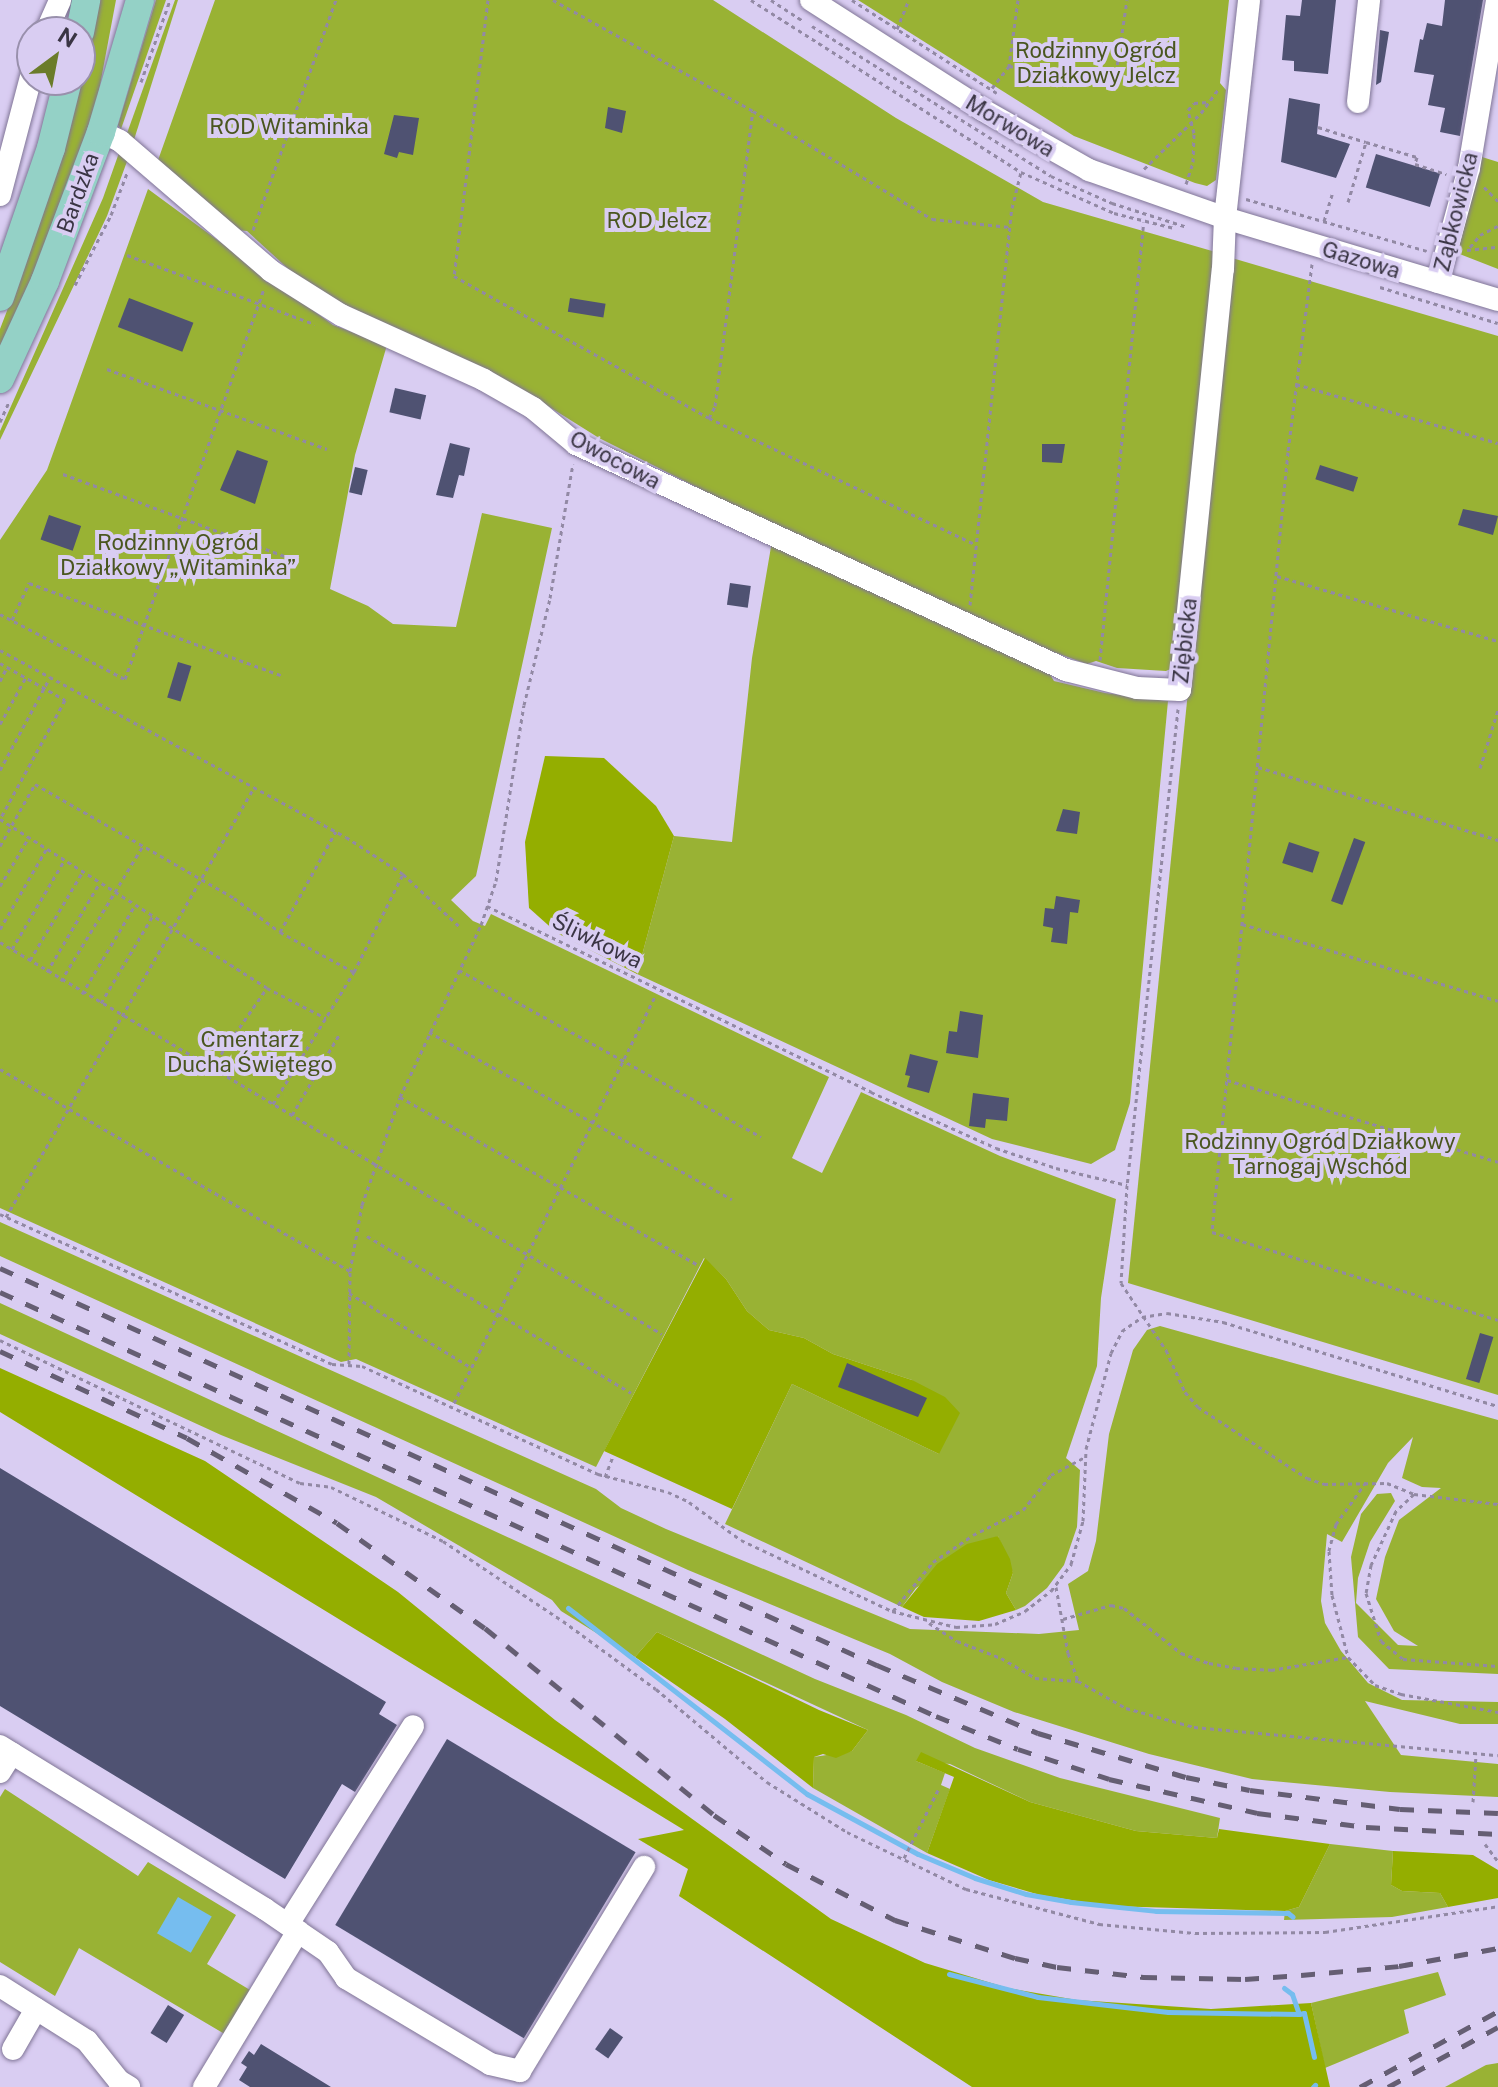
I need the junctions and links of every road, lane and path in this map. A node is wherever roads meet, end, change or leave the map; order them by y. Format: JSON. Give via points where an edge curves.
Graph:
{"nodes":[{"id":1,"x":127,"y":0,"type":"edge"},
{"id":2,"x":140,"y":0,"type":"edge"},
{"id":3,"x":170,"y":0,"type":"edge"},
{"id":4,"x":336,"y":0,"type":"edge"},
{"id":5,"x":488,"y":0,"type":"edge"},
{"id":6,"x":553,"y":0,"type":"edge"},
{"id":7,"x":751,"y":0,"type":"edge"},
{"id":8,"x":811,"y":0,"type":"edge"},
{"id":9,"x":852,"y":0,"type":"edge"},
{"id":10,"x":909,"y":0,"type":"edge"},
{"id":11,"x":1018,"y":0,"type":"edge"},
{"id":12,"x":1127,"y":0,"type":"edge"},
{"id":13,"x":1249,"y":0,"type":"edge"},
{"id":14,"x":1369,"y":0,"type":"edge"},
{"id":15,"x":1497,"y":0,"type":"edge"},
{"id":16,"x":897,"y":29,"type":"junction"},
{"id":17,"x":130,"y":34,"type":"junction"},
{"id":18,"x":1009,"y":66,"type":"junction"},
{"id":19,"x":1223,"y":82,"type":"dead end"},
{"id":20,"x":139,"y":88,"type":"dead end"},
{"id":21,"x":991,"y":90,"type":"junction"},
{"id":22,"x":26,"y":96,"type":"edge"},
{"id":23,"x":64,"y":96,"type":"edge"},
{"id":24,"x":1004,"y":98,"type":"dead end"},
{"id":25,"x":1209,"y":102,"type":"junction"},
{"id":26,"x":1358,"y":102,"type":"dead end"},
{"id":27,"x":753,"y":111,"type":"junction"},
{"id":28,"x":1189,"y":124,"type":"junction"},
{"id":29,"x":1318,"y":127,"type":"dead end"},
{"id":30,"x":101,"y":132,"type":"junction"},
{"id":31,"x":1366,"y":142,"type":"junction"},
{"id":32,"x":130,"y":167,"type":"dead end"},
{"id":33,"x":1021,"y":172,"type":"junction"},
{"id":34,"x":1155,"y":173,"type":"dead end"},
{"id":35,"x":1449,"y":174,"type":"dead end"},
{"id":36,"x":1179,"y":181,"type":"dead end"},
{"id":37,"x":1480,"y":182,"type":"dead end"},
{"id":38,"x":1186,"y":184,"type":"junction"},
{"id":39,"x":1197,"y":187,"type":"dead end"},
{"id":40,"x":1079,"y":190,"type":"dead end"},
{"id":41,"x":1332,"y":194,"type":"dead end"},
{"id":42,"x":0,"y":195,"type":"edge"},
{"id":43,"x":1238,"y":196,"type":"dead end"},
{"id":44,"x":1498,"y":201,"type":"edge"},
{"id":45,"x":1348,"y":202,"type":"dead end"},
{"id":46,"x":1225,"y":218,"type":"junction"},
{"id":47,"x":1324,"y":221,"type":"junction"},
{"id":48,"x":1144,"y":222,"type":"junction"},
{"id":49,"x":1498,"y":226,"type":"edge"},
{"id":50,"x":1010,"y":227,"type":"junction"},
{"id":51,"x":1183,"y":227,"type":"dead end"},
{"id":52,"x":1174,"y":228,"type":"dead end"},
{"id":53,"x":252,"y":234,"type":"dead end"},
{"id":54,"x":1470,"y":247,"type":"junction"},
{"id":55,"x":1498,"y":247,"type":"edge"},
{"id":56,"x":1463,"y":252,"type":"dead end"},
{"id":57,"x":1438,"y":254,"type":"dead end"},
{"id":58,"x":127,"y":255,"type":"dead end"},
{"id":59,"x":1309,"y":281,"type":"dead end"},
{"id":60,"x":266,"y":282,"type":"dead end"},
{"id":61,"x":1438,"y":282,"type":"junction"},
{"id":62,"x":75,"y":285,"type":"dead end"},
{"id":63,"x":0,"y":297,"type":"edge"},
{"id":64,"x":1498,"y":300,"type":"edge"},
{"id":65,"x":259,"y":303,"type":"junction"},
{"id":66,"x":327,"y":328,"type":"dead end"},
{"id":67,"x":107,"y":369,"type":"dead end"},
{"id":68,"x":0,"y":379,"type":"edge"},
{"id":69,"x":1296,"y":384,"type":"junction"},
{"id":70,"x":220,"y":411,"type":"junction"},
{"id":71,"x":709,"y":418,"type":"junction"},
{"id":72,"x":1498,"y":443,"type":"edge"},
{"id":73,"x":576,"y":444,"type":"junction"},
{"id":74,"x":327,"y":449,"type":"dead end"},
{"id":75,"x":63,"y":474,"type":"dead end"},
{"id":76,"x":183,"y":518,"type":"junction"},
{"id":77,"x":976,"y":545,"type":"junction"},
{"id":78,"x":296,"y":560,"type":"dead end"},
{"id":79,"x":1277,"y":576,"type":"junction"},
{"id":80,"x":0,"y":614,"type":"edge"},
{"id":81,"x":969,"y":616,"type":"dead end"},
{"id":82,"x":12,"y":620,"type":"junction"},
{"id":83,"x":144,"y":626,"type":"junction"},
{"id":84,"x":1498,"y":641,"type":"edge"},
{"id":85,"x":0,"y":650,"type":"edge"},
{"id":86,"x":1100,"y":662,"type":"dead end"},
{"id":87,"x":0,"y":663,"type":"edge"},
{"id":88,"x":7,"y":667,"type":"junction"},
{"id":89,"x":281,"y":675,"type":"dead end"},
{"id":90,"x":26,"y":677,"type":"junction"},
{"id":91,"x":50,"y":677,"type":"junction"},
{"id":92,"x":0,"y":681,"type":"edge"},
{"id":93,"x":45,"y":687,"type":"junction"},
{"id":94,"x":1180,"y":690,"type":"junction"},
{"id":95,"x":1498,"y":710,"type":"edge"},
{"id":96,"x":0,"y":724,"type":"edge"},
{"id":97,"x":1258,"y":767,"type":"junction"},
{"id":98,"x":1480,"y":768,"type":"dead end"},
{"id":99,"x":0,"y":770,"type":"edge"},
{"id":100,"x":254,"y":787,"type":"junction"},
{"id":101,"x":12,"y":826,"type":"junction"},
{"id":102,"x":336,"y":831,"type":"junction"},
{"id":103,"x":29,"y":837,"type":"junction"},
{"id":104,"x":1498,"y":840,"type":"edge"},
{"id":105,"x":0,"y":846,"type":"edge"},
{"id":106,"x":143,"y":847,"type":"junction"},
{"id":107,"x":47,"y":848,"type":"junction"},
{"id":108,"x":65,"y":859,"type":"junction"},
{"id":109,"x":83,"y":871,"type":"junction"},
{"id":110,"x":403,"y":874,"type":"junction"},
{"id":111,"x":201,"y":881,"type":"junction"},
{"id":112,"x":100,"y":882,"type":"junction"},
{"id":113,"x":0,"y":886,"type":"edge"},
{"id":114,"x":116,"y":893,"type":"junction"},
{"id":115,"x":135,"y":905,"type":"junction"},
{"id":116,"x":487,"y":906,"type":"junction"},
{"id":117,"x":153,"y":916,"type":"junction"},
{"id":118,"x":1242,"y":924,"type":"junction"},
{"id":119,"x":460,"y":927,"type":"dead end"},
{"id":120,"x":174,"y":928,"type":"junction"},
{"id":121,"x":0,"y":929,"type":"edge"},
{"id":122,"x":280,"y":932,"type":"junction"},
{"id":123,"x":0,"y":942,"type":"edge"},
{"id":124,"x":12,"y":949,"type":"junction"},
{"id":125,"x":29,"y":961,"type":"junction"},
{"id":126,"x":459,"y":970,"type":"junction"},
{"id":127,"x":47,"y":972,"type":"junction"},
{"id":128,"x":354,"y":972,"type":"junction"},
{"id":129,"x":61,"y":981,"type":"junction"},
{"id":130,"x":267,"y":988,"type":"junction"},
{"id":131,"x":82,"y":994,"type":"junction"},
{"id":132,"x":656,"y":994,"type":"dead end"},
{"id":133,"x":1498,"y":1001,"type":"edge"},
{"id":134,"x":101,"y":1003,"type":"junction"},
{"id":135,"x":122,"y":1017,"type":"junction"},
{"id":136,"x":326,"y":1018,"type":"junction"},
{"id":137,"x":429,"y":1032,"type":"junction"},
{"id":138,"x":339,"y":1035,"type":"dead end"},
{"id":139,"x":624,"y":1062,"type":"junction"},
{"id":140,"x":211,"y":1068,"type":"junction"},
{"id":141,"x":0,"y":1069,"type":"edge"},
{"id":142,"x":1227,"y":1080,"type":"junction"},
{"id":143,"x":400,"y":1097,"type":"junction"},
{"id":144,"x":273,"y":1104,"type":"junction"},
{"id":145,"x":69,"y":1110,"type":"junction"},
{"id":146,"x":292,"y":1115,"type":"junction"},
{"id":147,"x":592,"y":1123,"type":"junction"},
{"id":148,"x":761,"y":1137,"type":"dead end"},
{"id":149,"x":1498,"y":1162,"type":"edge"},
{"id":150,"x":373,"y":1163,"type":"junction"},
{"id":151,"x":1127,"y":1185,"type":"junction"},
{"id":152,"x":561,"y":1187,"type":"junction"},
{"id":153,"x":732,"y":1199,"type":"dead end"},
{"id":154,"x":0,"y":1214,"type":"edge"},
{"id":155,"x":6,"y":1217,"type":"junction"},
{"id":156,"x":367,"y":1236,"type":"dead end"},
{"id":157,"x":528,"y":1255,"type":"junction"},
{"id":158,"x":698,"y":1265,"type":"dead end"},
{"id":159,"x":350,"y":1271,"type":"junction"},
{"id":160,"x":349,"y":1293,"type":"junction"},
{"id":161,"x":497,"y":1314,"type":"junction"},
{"id":162,"x":1143,"y":1316,"type":"junction"},
{"id":163,"x":1498,"y":1320,"type":"edge"},
{"id":164,"x":662,"y":1334,"type":"dead end"},
{"id":165,"x":0,"y":1340,"type":"edge"},
{"id":166,"x":349,"y":1366,"type":"junction"},
{"id":167,"x":472,"y":1369,"type":"junction"},
{"id":168,"x":631,"y":1393,"type":"dead end"},
{"id":169,"x":454,"y":1403,"type":"dead end"},
{"id":170,"x":1498,"y":1406,"type":"edge"},
{"id":171,"x":613,"y":1456,"type":"dead end"},
{"id":172,"x":1086,"y":1456,"type":"junction"},
{"id":173,"x":605,"y":1477,"type":"junction"},
{"id":174,"x":1366,"y":1482,"type":"junction"},
{"id":175,"x":1414,"y":1494,"type":"junction"},
{"id":176,"x":1498,"y":1504,"type":"edge"},
{"id":177,"x":1056,"y":1586,"type":"junction"},
{"id":178,"x":892,"y":1611,"type":"junction"},
{"id":179,"x":1063,"y":1619,"type":"junction"},
{"id":180,"x":929,"y":1623,"type":"junction"},
{"id":181,"x":1348,"y":1657,"type":"junction"},
{"id":182,"x":1498,"y":1666,"type":"edge"},
{"id":183,"x":1078,"y":1681,"type":"junction"},
{"id":184,"x":1498,"y":1712,"type":"edge"},
{"id":185,"x":413,"y":1726,"type":"dead end"},
{"id":186,"x":1477,"y":1753,"type":"junction"},
{"id":187,"x":1498,"y":1755,"type":"edge"},
{"id":188,"x":4,"y":1757,"type":"edge"},
{"id":189,"x":938,"y":1790,"type":"dead end"},
{"id":190,"x":1473,"y":1802,"type":"dead end"},
{"id":191,"x":1485,"y":1844,"type":"dead end"},
{"id":192,"x":903,"y":1859,"type":"junction"},
{"id":193,"x":1498,"y":1861,"type":"edge"},
{"id":194,"x":644,"y":1867,"type":"dead end"},
{"id":195,"x":1498,"y":1906,"type":"edge"},
{"id":196,"x":293,"y":1928,"type":"junction"},
{"id":197,"x":0,"y":1986,"type":"edge"},
{"id":198,"x":36,"y":2009,"type":"junction"},
{"id":199,"x":13,"y":2049,"type":"dead end"},
{"id":200,"x":528,"y":2079,"type":"edge"},
{"id":201,"x":129,"y":2087,"type":"edge"},
{"id":202,"x":204,"y":2087,"type":"edge"}],
"edges":[{"from":1,"to":17,"type":"street"},
{"from":2,"to":17,"type":"main road","name":"Bardzka"},
{"from":3,"to":20,"type":"path"},
{"from":4,"to":53,"type":"path"},
{"from":5,"to":71,"type":"path","via":[[454,276]]},
{"from":6,"to":27,"type":"path"},
{"from":7,"to":33,"type":"path"},
{"from":8,"to":46,"type":"street","name":"Morwowa","via":[[1057,155]]},
{"from":9,"to":16,"type":"path"},
{"from":10,"to":16,"type":"path"},
{"from":11,"to":18,"type":"path"},
{"from":12,"to":18,"type":"path","via":[[1115,80]]},
{"from":13,"to":46,"type":"street","name":"Ziębicka"},
{"from":14,"to":26,"type":"street"},
{"from":15,"to":61,"type":"street","name":"Ząbkowicka","via":[[1471,157]]},
{"from":16,"to":21,"type":"path"},
{"from":17,"to":30,"type":"main road","name":"Bardzka"},
{"from":18,"to":21,"type":"path"},
{"from":19,"to":25,"type":"path"},
{"from":21,"to":24,"type":"path"},
{"from":22,"to":42,"type":"street"},
{"from":23,"to":63,"type":"main road","name":"Bardzka"},
{"from":25,"to":28,"type":"path"},
{"from":25,"to":28,"type":"path","via":[[1194,103],[1188,110]]},
{"from":27,"to":50,"type":"path","via":[[932,219]]},
{"from":27,"to":71,"type":"path","via":[[715,406]]},
{"from":28,"to":34,"type":"path","via":[[1142,168]]},
{"from":28,"to":38,"type":"path","via":[[1194,133],[1193,162]]},
{"from":29,"to":31,"type":"path"},
{"from":30,"to":68,"type":"main road","name":"Bardzka","via":[[45,281]]},
{"from":30,"to":73,"type":"street","name":"Owocowa","via":[[120,141],[271,271],[341,315],[484,380],[533,408]]},
{"from":31,"to":35,"type":"path","via":[[1417,157],[1415,164]]},
{"from":31,"to":45,"type":"path"},
{"from":32,"to":62,"type":"path"},
{"from":33,"to":48,"type":"path"},
{"from":33,"to":50,"type":"path"},
{"from":36,"to":38,"type":"path"},
{"from":37,"to":44,"type":"path"},
{"from":38,"to":39,"type":"path"},
{"from":40,"to":51,"type":"path"},
{"from":41,"to":47,"type":"path"},
{"from":43,"to":47,"type":"path"},
{"from":46,"to":61,"type":"street","name":"Gazowa"},
{"from":46,"to":94,"type":"street","name":"Ziębicka"},
{"from":47,"to":57,"type":"path"},
{"from":48,"to":52,"type":"path"},
{"from":48,"to":86,"type":"path"},
{"from":49,"to":54,"type":"path"},
{"from":50,"to":77,"type":"path"},
{"from":54,"to":55,"type":"path"},
{"from":54,"to":56,"type":"path"},
{"from":58,"to":65,"type":"path"},
{"from":59,"to":69,"type":"path"},
{"from":60,"to":65,"type":"path"},
{"from":61,"to":64,"type":"street","name":"Gazowa"},
{"from":65,"to":66,"type":"path"},
{"from":65,"to":70,"type":"path"},
{"from":67,"to":70,"type":"path"},
{"from":69,"to":72,"type":"path"},
{"from":69,"to":79,"type":"path"},
{"from":70,"to":74,"type":"path"},
{"from":70,"to":76,"type":"path"},
{"from":71,"to":77,"type":"path"},
{"from":73,"to":94,"type":"street","name":"Owocowa","via":[[1066,670],[1137,688]]},
{"from":73,"to":116,"type":"path","via":[[550,598],[524,705],[496,881]]},
{"from":75,"to":76,"type":"path"},
{"from":76,"to":78,"type":"path"},
{"from":76,"to":83,"type":"path"},
{"from":77,"to":81,"type":"path"},
{"from":79,"to":84,"type":"path"},
{"from":79,"to":97,"type":"path"},
{"from":80,"to":82,"type":"path"},
{"from":82,"to":83,"type":"path","via":[[29,583]]},
{"from":82,"to":83,"type":"path","via":[[125,679]]},
{"from":83,"to":89,"type":"path"},
{"from":85,"to":91,"type":"path"},
{"from":87,"to":88,"type":"path"},
{"from":88,"to":90,"type":"path"},
{"from":88,"to":92,"type":"path"},
{"from":90,"to":93,"type":"path"},
{"from":90,"to":96,"type":"path"},
{"from":91,"to":93,"type":"path"},
{"from":91,"to":100,"type":"path"},
{"from":93,"to":99,"type":"path"},
{"from":93,"to":101,"type":"path","via":[[65,700],[0,819]]},
{"from":94,"to":151,"type":"path","name":"Ziębicka"},
{"from":95,"to":98,"type":"path"},
{"from":97,"to":104,"type":"path"},
{"from":97,"to":118,"type":"path"},
{"from":100,"to":102,"type":"path"},
{"from":100,"to":111,"type":"path"},
{"from":101,"to":103,"type":"path"},
{"from":101,"to":105,"type":"path"},
{"from":101,"to":106,"type":"path","via":[[35,784]]},
{"from":102,"to":110,"type":"path"},
{"from":102,"to":122,"type":"path"},
{"from":103,"to":107,"type":"path"},
{"from":103,"to":113,"type":"path"},
{"from":106,"to":111,"type":"path"},
{"from":106,"to":114,"type":"path"},
{"from":107,"to":108,"type":"path"},
{"from":107,"to":121,"type":"path"},
{"from":108,"to":109,"type":"path"},
{"from":108,"to":124,"type":"path"},
{"from":109,"to":112,"type":"path"},
{"from":109,"to":125,"type":"path"},
{"from":110,"to":119,"type":"path"},
{"from":110,"to":128,"type":"path"},
{"from":111,"to":120,"type":"path"},
{"from":111,"to":122,"type":"path"},
{"from":112,"to":114,"type":"path"},
{"from":112,"to":127,"type":"path"},
{"from":114,"to":115,"type":"path"},
{"from":114,"to":129,"type":"path"},
{"from":115,"to":117,"type":"path"},
{"from":115,"to":131,"type":"path"},
{"from":116,"to":126,"type":"path"},
{"from":116,"to":151,"type":"path","name":"Śliwkowa","via":[[996,1148]]},
{"from":117,"to":120,"type":"path"},
{"from":117,"to":134,"type":"path"},
{"from":118,"to":133,"type":"path"},
{"from":118,"to":142,"type":"path"},
{"from":120,"to":130,"type":"path"},
{"from":120,"to":135,"type":"path"},
{"from":122,"to":128,"type":"path"},
{"from":123,"to":124,"type":"path"},
{"from":124,"to":125,"type":"path"},
{"from":125,"to":127,"type":"path"},
{"from":126,"to":137,"type":"path"},
{"from":126,"to":139,"type":"path"},
{"from":127,"to":129,"type":"path"},
{"from":128,"to":136,"type":"path"},
{"from":129,"to":131,"type":"path"},
{"from":130,"to":136,"type":"path"},
{"from":130,"to":140,"type":"path"},
{"from":131,"to":134,"type":"path"},
{"from":132,"to":139,"type":"path"},
{"from":134,"to":135,"type":"path"},
{"from":135,"to":140,"type":"path"},
{"from":135,"to":145,"type":"path"},
{"from":136,"to":144,"type":"path"},
{"from":137,"to":143,"type":"path"},
{"from":137,"to":147,"type":"path"},
{"from":138,"to":146,"type":"path"},
{"from":139,"to":147,"type":"path"},
{"from":139,"to":148,"type":"path"},
{"from":140,"to":144,"type":"path"},
{"from":141,"to":145,"type":"path"},
{"from":142,"to":149,"type":"path"},
{"from":142,"to":163,"type":"path","via":[[1212,1232]]},
{"from":143,"to":150,"type":"path"},
{"from":143,"to":152,"type":"path"},
{"from":144,"to":146,"type":"path"},
{"from":145,"to":155,"type":"path"},
{"from":145,"to":159,"type":"path"},
{"from":146,"to":150,"type":"path"},
{"from":147,"to":152,"type":"path"},
{"from":147,"to":153,"type":"path"},
{"from":150,"to":157,"type":"path"},
{"from":150,"to":159,"type":"path"},
{"from":151,"to":162,"type":"path","name":"Ziębicka","via":[[1121,1283]]},
{"from":152,"to":157,"type":"path"},
{"from":152,"to":158,"type":"path"},
{"from":154,"to":155,"type":"path"},
{"from":155,"to":166,"type":"path","via":[[332,1364]]},
{"from":156,"to":161,"type":"path"},
{"from":157,"to":161,"type":"path"},
{"from":157,"to":164,"type":"path"},
{"from":159,"to":160,"type":"path"},
{"from":160,"to":166,"type":"path"},
{"from":160,"to":167,"type":"path"},
{"from":161,"to":167,"type":"path"},
{"from":161,"to":168,"type":"path"},
{"from":162,"to":170,"type":"path","via":[[1167,1313],[1223,1322]]},
{"from":162,"to":172,"type":"path","via":[[1122,1331],[1114,1345]]},
{"from":162,"to":174,"type":"path","via":[[1185,1392],[1217,1422],[1307,1478],[1324,1484]]},
{"from":165,"to":192,"type":"path","via":[[300,1483],[331,1487],[443,1541],[644,1680],[767,1782],[847,1832]]},
{"from":166,"to":173,"type":"path","via":[[362,1366]]},
{"from":167,"to":169,"type":"path"},
{"from":171,"to":173,"type":"path"},
{"from":172,"to":177,"type":"path","via":[[1081,1535]]},
{"from":172,"to":178,"type":"path","via":[[1051,1475],[1012,1517],[933,1562]]},
{"from":173,"to":178,"type":"path","via":[[679,1497],[741,1540]]},
{"from":174,"to":175,"type":"path","via":[[1387,1483]]},
{"from":174,"to":181,"type":"path","via":[[1336,1524],[1329,1551],[1332,1595]]},
{"from":175,"to":176,"type":"path"},
{"from":175,"to":182,"type":"path","via":[[1396,1511],[1371,1565],[1366,1593],[1381,1641],[1403,1659]]},
{"from":177,"to":179,"type":"path"},
{"from":177,"to":180,"type":"path","via":[[1004,1621],[971,1628]]},
{"from":178,"to":180,"type":"path"},
{"from":179,"to":181,"type":"path","via":[[1111,1605],[1124,1608],[1181,1653],[1236,1668],[1271,1670]]},
{"from":179,"to":183,"type":"path"},
{"from":180,"to":183,"type":"path","via":[[1035,1678]]},
{"from":181,"to":184,"type":"path","via":[[1375,1685]]},
{"from":183,"to":186,"type":"path","via":[[1126,1708],[1194,1727]]},
{"from":185,"to":196,"type":"street"},
{"from":186,"to":187,"type":"path"},
{"from":186,"to":190,"type":"path"},
{"from":188,"to":196,"type":"street","via":[[189,1859]]},
{"from":189,"to":192,"type":"path"},
{"from":191,"to":193,"type":"path"},
{"from":192,"to":195,"type":"path","via":[[966,1889],[1064,1916],[1195,1933],[1325,1932]]},
{"from":194,"to":200,"type":"street"},
{"from":196,"to":200,"type":"street","via":[[328,1952],[346,1978],[490,2064]]},
{"from":196,"to":202,"type":"street"},
{"from":197,"to":198,"type":"street"},
{"from":198,"to":199,"type":"street"},
{"from":198,"to":201,"type":"street","via":[[87,2041]]}]}
